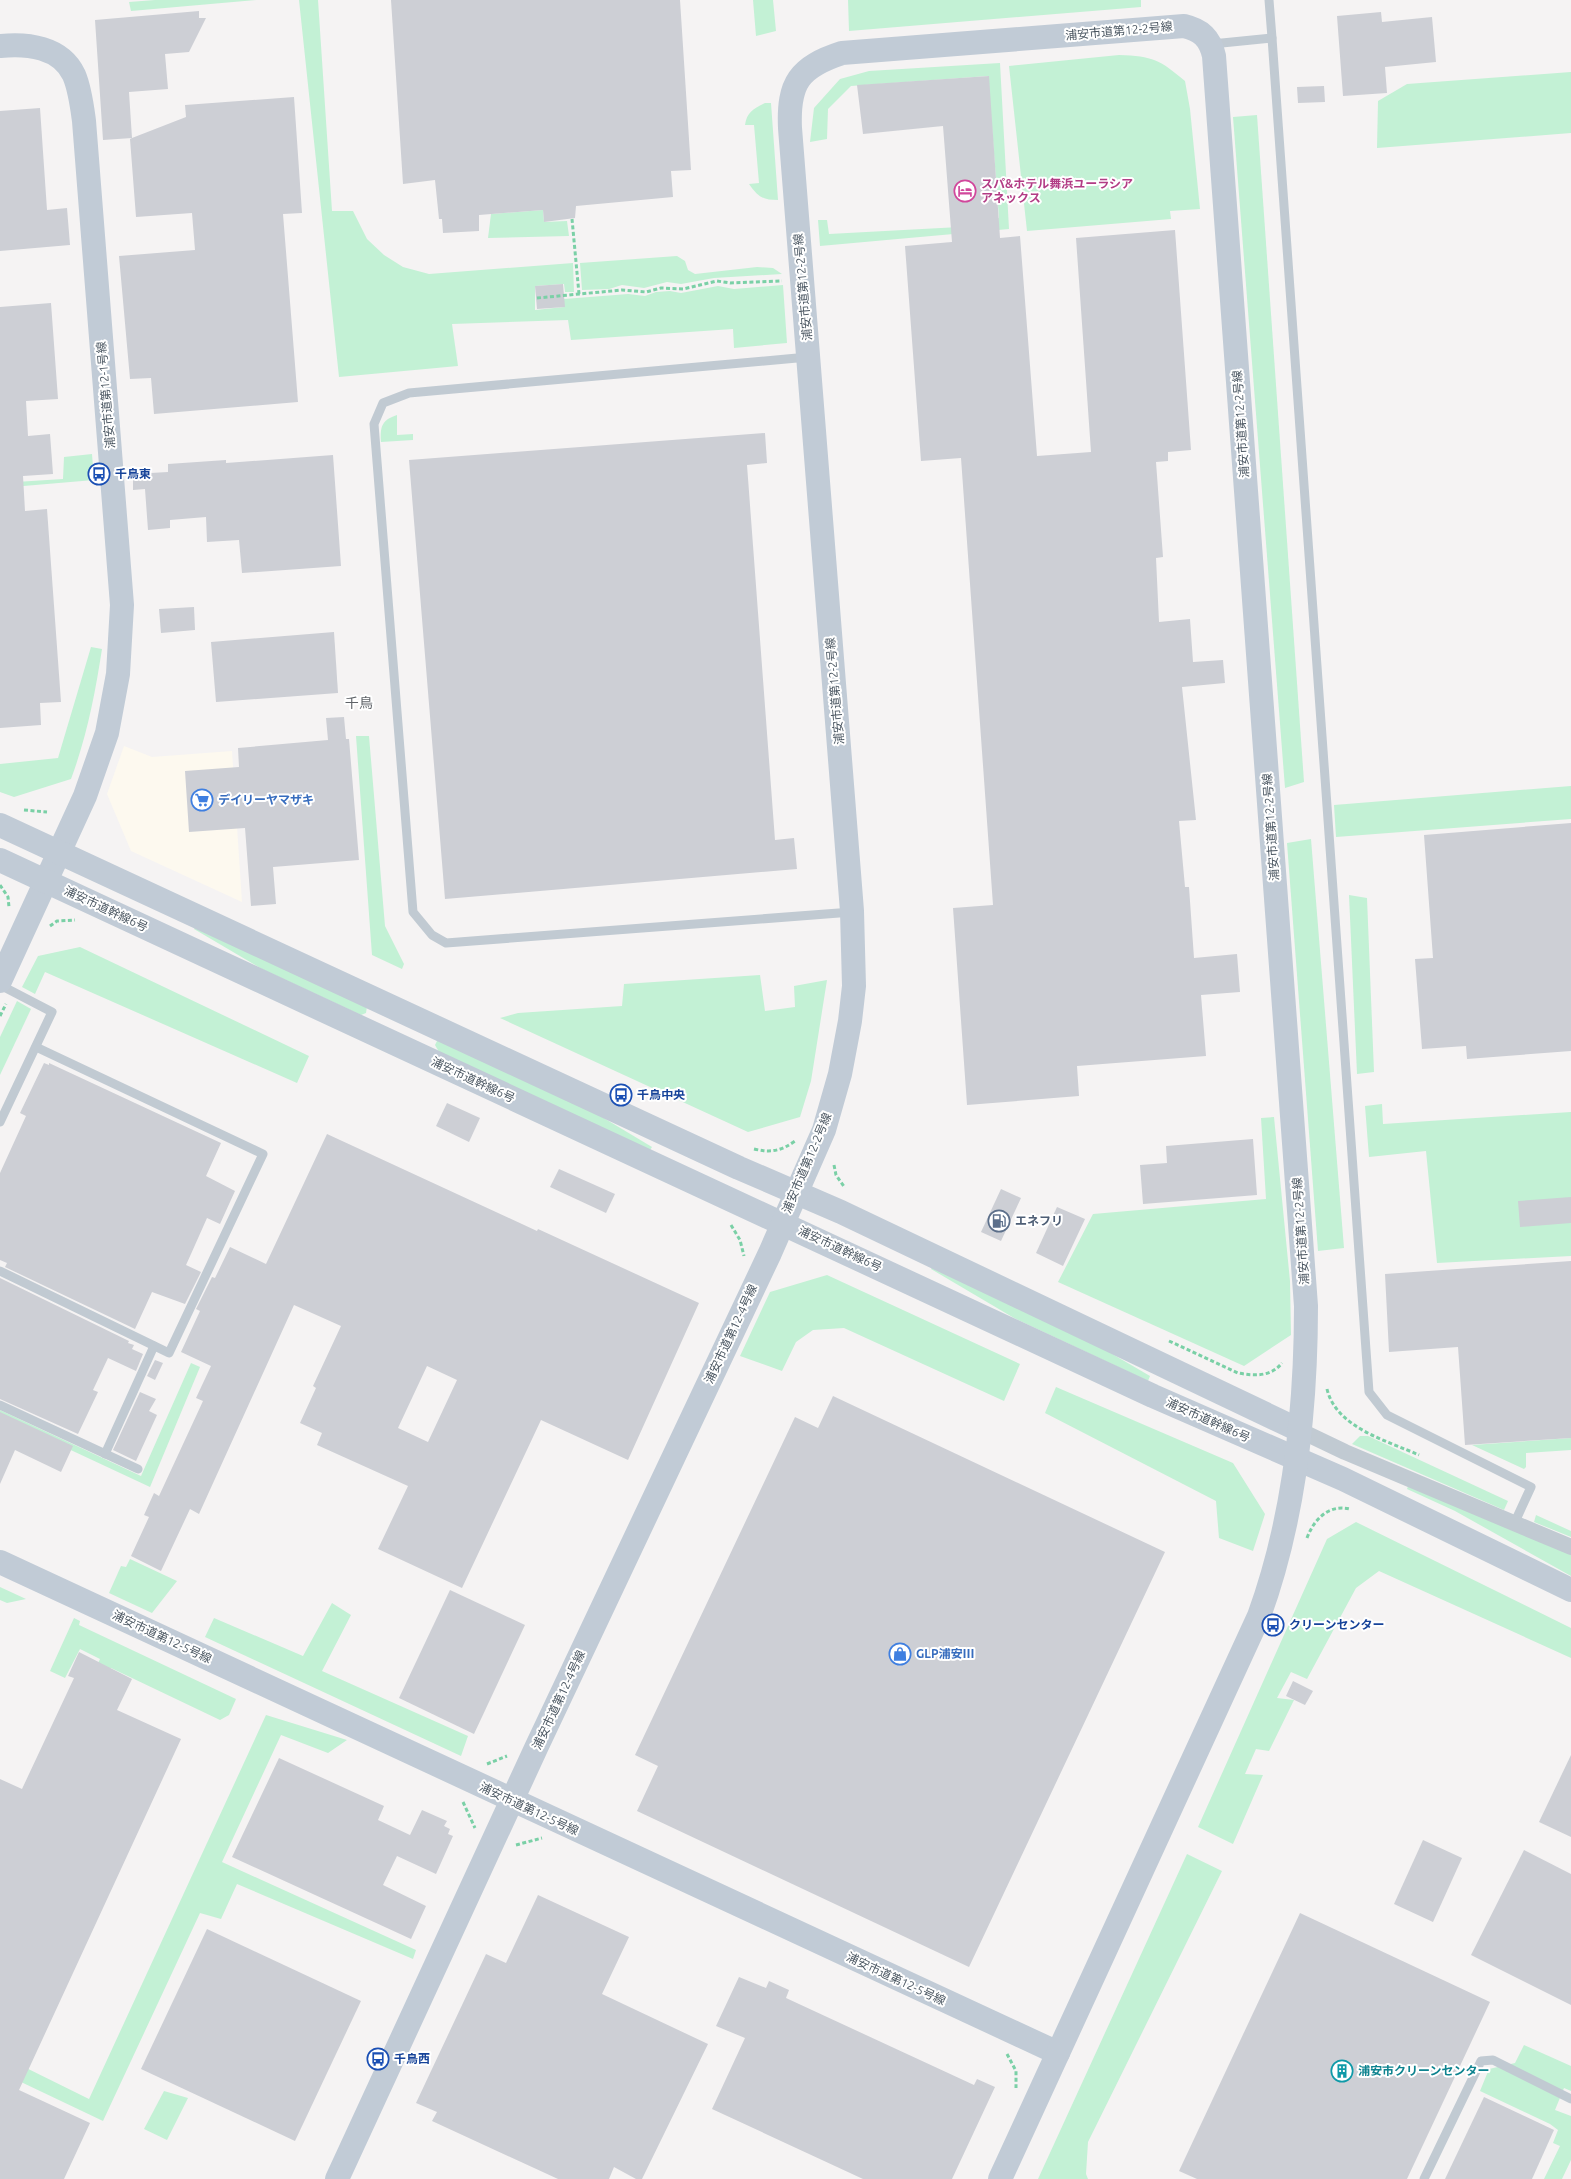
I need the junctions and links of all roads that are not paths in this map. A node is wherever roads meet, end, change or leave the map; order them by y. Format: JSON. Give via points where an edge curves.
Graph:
{"nodes":[{"id":1,"x":1269,"y":0,"type":"edge"},
{"id":2,"x":1272,"y":38,"type":"junction"},
{"id":3,"x":1211,"y":44,"type":"junction"},
{"id":4,"x":0,"y":46,"type":"edge"},
{"id":5,"x":808,"y":357,"type":"junction"},
{"id":6,"x":0,"y":825,"type":"edge"},
{"id":7,"x":60,"y":851,"type":"junction"},
{"id":8,"x":0,"y":860,"type":"edge"},
{"id":9,"x":46,"y":881,"type":"junction"},
{"id":10,"x":852,"y":912,"type":"junction"},
{"id":11,"x":0,"y":981,"type":"edge"},
{"id":12,"x":0,"y":985,"type":"edge"},
{"id":13,"x":36,"y":1047,"type":"junction"},
{"id":14,"x":0,"y":1122,"type":"edge"},
{"id":15,"x":796,"y":1193,"type":"junction"},
{"id":16,"x":782,"y":1222,"type":"junction"},
{"id":17,"x":0,"y":1271,"type":"edge"},
{"id":18,"x":154,"y":1346,"type":"junction"},
{"id":19,"x":0,"y":1404,"type":"edge"},
{"id":20,"x":1299,"y":1430,"type":"junction"},
{"id":21,"x":105,"y":1454,"type":"junction"},
{"id":22,"x":1296,"y":1459,"type":"junction"},
{"id":23,"x":138,"y":1469,"type":"dead end"},
{"id":24,"x":1514,"y":1524,"type":"junction"},
{"id":25,"x":1571,"y":1547,"type":"edge"},
{"id":26,"x":0,"y":1562,"type":"edge"},
{"id":27,"x":1571,"y":1590,"type":"edge"},
{"id":28,"x":512,"y":1801,"type":"junction"},
{"id":29,"x":1058,"y":2053,"type":"junction"},
{"id":30,"x":1571,"y":2099,"type":"edge"},
{"id":31,"x":337,"y":2179,"type":"edge"},
{"id":32,"x":1000,"y":2179,"type":"edge"},
{"id":33,"x":1424,"y":2179,"type":"edge"}],
"edges":[{"from":1,"to":2,"type":"lane"},
{"from":2,"to":3,"type":"lane"},
{"from":2,"to":24,"type":"lane","via":[[1369,1392],[1387,1415],[1532,1487]]},
{"from":3,"to":5,"type":"street","name":"浦安市道第12-2号線","via":[[1196,29],[1184,26],[842,53],[811,66],[800,76],[789,105]]},
{"from":3,"to":20,"type":"street","name":"浦安市道第12-2号線","via":[[1306,1306],[1306,1351]]},
{"from":4,"to":7,"type":"street","name":"浦安市道第12-1号線","via":[[28,46],[54,54],[74,74],[78,88],[85,131],[121,575],[122,643],[109,725],[85,796]]},
{"from":5,"to":10,"type":"street","name":"浦安市道第12-2号線"},
{"from":5,"to":10,"type":"lane","via":[[409,393],[383,404],[374,424],[374,434],[412,912],[432,934],[446,944]]},
{"from":6,"to":7,"type":"street"},
{"from":7,"to":9,"type":"street","name":"浦安市道第12-1号線"},
{"from":7,"to":15,"type":"street"},
{"from":8,"to":9,"type":"street","name":"浦安市道幹線6号"},
{"from":9,"to":11,"type":"street","name":"浦安市道第12-1号線"},
{"from":9,"to":16,"type":"street","name":"浦安市道幹線6号"},
{"from":10,"to":15,"type":"street","name":"浦安市道第12-2号線","via":[[854,986],[846,1046],[824,1130]]},
{"from":12,"to":13,"type":"lane","via":[[52,1012]]},
{"from":13,"to":14,"type":"lane"},
{"from":13,"to":18,"type":"lane","via":[[263,1154],[170,1353]]},
{"from":15,"to":16,"type":"street","name":"浦安市道第12-2号線"},
{"from":15,"to":20,"type":"street"},
{"from":16,"to":22,"type":"street","name":"浦安市道幹線6号","via":[[1153,1396]]},
{"from":16,"to":28,"type":"street","name":"浦安市道第12-4号線"},
{"from":17,"to":18,"type":"lane"},
{"from":18,"to":21,"type":"lane"},
{"from":19,"to":21,"type":"lane"},
{"from":20,"to":22,"type":"street","name":"浦安市道第12-2号線"},
{"from":20,"to":24,"type":"street"},
{"from":21,"to":23,"type":"lane"},
{"from":22,"to":27,"type":"street","name":"浦安市道幹線6号","via":[[1472,1540]]},
{"from":22,"to":29,"type":"street","name":"浦安市道第12-2号線","via":[[1282,1541],[1259,1616]]},
{"from":24,"to":25,"type":"street"},
{"from":26,"to":28,"type":"street","name":"浦安市道第12-5号線"},
{"from":28,"to":29,"type":"street","name":"浦安市道第12-5号線"},
{"from":28,"to":31,"type":"street","name":"浦安市道第12-4号線"},
{"from":29,"to":32,"type":"street","name":"浦安市道第12-2号線"},
{"from":30,"to":33,"type":"lane","via":[[1493,2060],[1481,2061]]}]}
